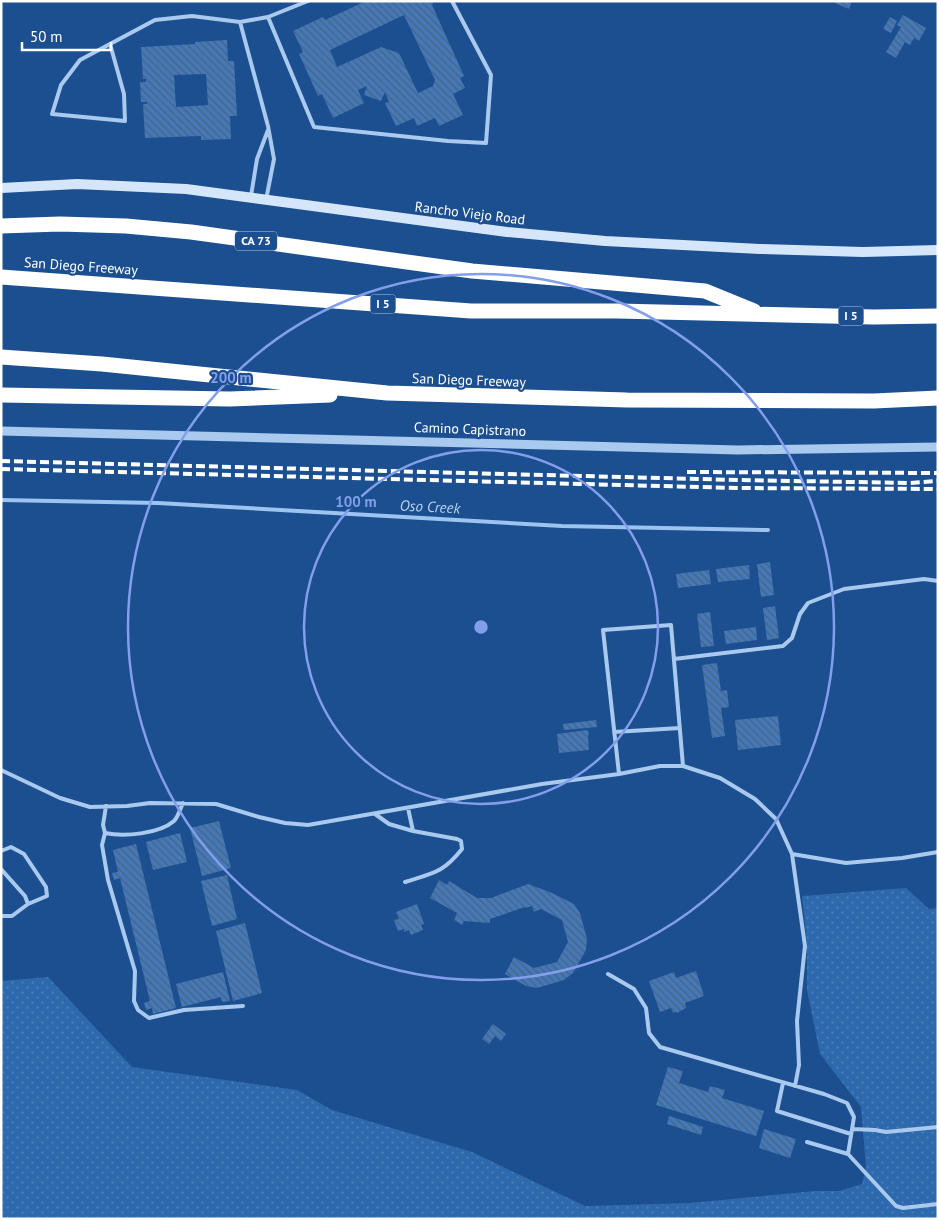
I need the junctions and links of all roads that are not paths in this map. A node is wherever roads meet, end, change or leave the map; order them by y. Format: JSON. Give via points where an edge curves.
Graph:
{"nodes":[{"id":1,"x":308,"y":1,"type":"edge"},
{"id":2,"x":452,"y":1,"type":"edge"},
{"id":3,"x":268,"y":17,"type":"junction"},
{"id":4,"x":240,"y":22,"type":"junction"},
{"id":5,"x":110,"y":44,"type":"junction"},
{"id":6,"x":268,"y":128,"type":"junction"},
{"id":7,"x":1,"y":188,"type":"edge"},
{"id":8,"x":251,"y":198,"type":"junction"},
{"id":9,"x":266,"y":200,"type":"junction"},
{"id":10,"x":1,"y":226,"type":"edge"},
{"id":11,"x":938,"y":250,"type":"edge"},
{"id":12,"x":1,"y":277,"type":"edge"},
{"id":13,"x":764,"y":315,"type":"junction"},
{"id":14,"x":938,"y":316,"type":"edge"},
{"id":15,"x":1,"y":357,"type":"edge"},
{"id":16,"x":387,"y":393,"type":"junction"},
{"id":17,"x":1,"y":395,"type":"edge"},
{"id":18,"x":938,"y":398,"type":"edge"},
{"id":19,"x":1,"y":431,"type":"edge"},
{"id":20,"x":938,"y":447,"type":"edge"},
{"id":21,"x":938,"y":580,"type":"edge"},
{"id":22,"x":674,"y":659,"type":"junction"},
{"id":23,"x":680,"y":728,"type":"junction"},
{"id":24,"x":614,"y":732,"type":"junction"},
{"id":25,"x":683,"y":766,"type":"junction"},
{"id":26,"x":1,"y":770,"type":"edge"},
{"id":27,"x":619,"y":774,"type":"junction"},
{"id":28,"x":183,"y":804,"type":"junction"},
{"id":29,"x":106,"y":806,"type":"junction"},
{"id":30,"x":408,"y":808,"type":"junction"},
{"id":31,"x":375,"y":814,"type":"junction"},
{"id":32,"x":413,"y":831,"type":"junction"},
{"id":33,"x":105,"y":833,"type":"junction"},
{"id":34,"x":1,"y":851,"type":"edge"},
{"id":35,"x":938,"y":852,"type":"edge"},
{"id":36,"x":792,"y":854,"type":"junction"},
{"id":37,"x":1,"y":869,"type":"edge"},
{"id":38,"x":405,"y":882,"type":"dead end"},
{"id":39,"x":28,"y":904,"type":"junction"},
{"id":40,"x":1,"y":916,"type":"edge"},
{"id":41,"x":608,"y":974,"type":"dead end"},
{"id":42,"x":243,"y":1006,"type":"dead end"},
{"id":43,"x":783,"y":1083,"type":"junction"},
{"id":44,"x":794,"y":1086,"type":"junction"},
{"id":45,"x":938,"y":1127,"type":"edge"},
{"id":46,"x":851,"y":1131,"type":"junction"},
{"id":47,"x":807,"y":1142,"type":"dead end"},
{"id":48,"x":848,"y":1154,"type":"junction"},
{"id":49,"x":938,"y":1204,"type":"edge"}],
"edges":[{"from":1,"to":3,"type":"lane"},
{"from":2,"to":3,"type":"lane","via":[[491,75],[486,143],[448,142],[314,127]]},
{"from":3,"to":4,"type":"lane"},
{"from":4,"to":5,"type":"lane","via":[[192,16],[155,20]]},
{"from":4,"to":6,"type":"lane"},
{"from":5,"to":5,"type":"lane","via":[[124,94],[125,121],[52,114],[61,85],[80,60]]},
{"from":6,"to":8,"type":"lane","via":[[257,159]]},
{"from":6,"to":9,"type":"lane","via":[[274,159]]},
{"from":7,"to":8,"type":"main road","name":"Rancho Viejo Road","via":[[77,184],[186,189]]},
{"from":8,"to":9,"type":"main road","name":"Rancho Viejo Road"},
{"from":9,"to":11,"type":"main road","name":"Rancho Viejo Road","via":[[507,232],[605,241],[863,252]]},
{"from":10,"to":13,"type":"highway","number":"CA 73","via":[[79,225],[182,231],[472,271],[705,291]]},
{"from":12,"to":13,"type":"highway","name":"San Diego Freeway","number":"I 5","via":[[471,311]]},
{"from":13,"to":14,"type":"highway","name":"San Diego Freeway","number":"I 5"},
{"from":15,"to":16,"type":"highway","name":"San Diego Freeway"},
{"from":16,"to":17,"type":"highway","via":[[230,399]]},
{"from":16,"to":18,"type":"highway","name":"San Diego Freeway","via":[[627,400],[874,401]]},
{"from":19,"to":20,"type":"street","name":"Camino Capistrano","via":[[738,450]]},
{"from":21,"to":22,"type":"lane","via":[[844,589],[808,603],[800,614],[792,638],[783,646]]},
{"from":22,"to":23,"type":"lane"},
{"from":22,"to":24,"type":"lane","via":[[671,625],[603,630]]},
{"from":23,"to":24,"type":"lane"},
{"from":23,"to":25,"type":"lane"},
{"from":24,"to":27,"type":"lane"},
{"from":25,"to":27,"type":"lane","via":[[660,766]]},
{"from":25,"to":36,"type":"lane","via":[[720,778],[756,799],[776,819]]},
{"from":26,"to":29,"type":"lane","via":[[60,798],[90,807]]},
{"from":27,"to":30,"type":"lane"},
{"from":28,"to":29,"type":"lane"},
{"from":28,"to":31,"type":"lane","via":[[216,804],[285,823],[308,824]]},
{"from":28,"to":33,"type":"lane","via":[[175,820],[165,826],[136,834],[117,836]]},
{"from":29,"to":33,"type":"lane","via":[[102,825]]},
{"from":30,"to":31,"type":"lane"},
{"from":30,"to":32,"type":"lane"},
{"from":31,"to":32,"type":"lane","via":[[389,824]]},
{"from":32,"to":38,"type":"lane","via":[[456,839],[461,841],[462,849],[440,871]]},
{"from":33,"to":42,"type":"lane","via":[[102,845],[108,880],[136,971],[134,1000],[138,1010],[149,1018],[184,1010]]},
{"from":34,"to":39,"type":"lane","via":[[11,847],[24,854],[46,887],[47,896]]},
{"from":35,"to":36,"type":"lane","via":[[846,863]]},
{"from":36,"to":44,"type":"lane","via":[[805,946],[797,1021],[799,1065]]},
{"from":37,"to":39,"type":"lane","via":[[25,896]]},
{"from":39,"to":40,"type":"lane","via":[[12,916]]},
{"from":41,"to":43,"type":"lane","via":[[634,989],[646,1008],[649,1033],[660,1047]]},
{"from":43,"to":44,"type":"lane"},
{"from":43,"to":46,"type":"lane","via":[[777,1111]]},
{"from":44,"to":46,"type":"lane","via":[[848,1103],[854,1118]]},
{"from":45,"to":46,"type":"lane","via":[[886,1132]]},
{"from":46,"to":48,"type":"lane"},
{"from":47,"to":48,"type":"lane"},
{"from":48,"to":49,"type":"lane","via":[[896,1206]]}]}
